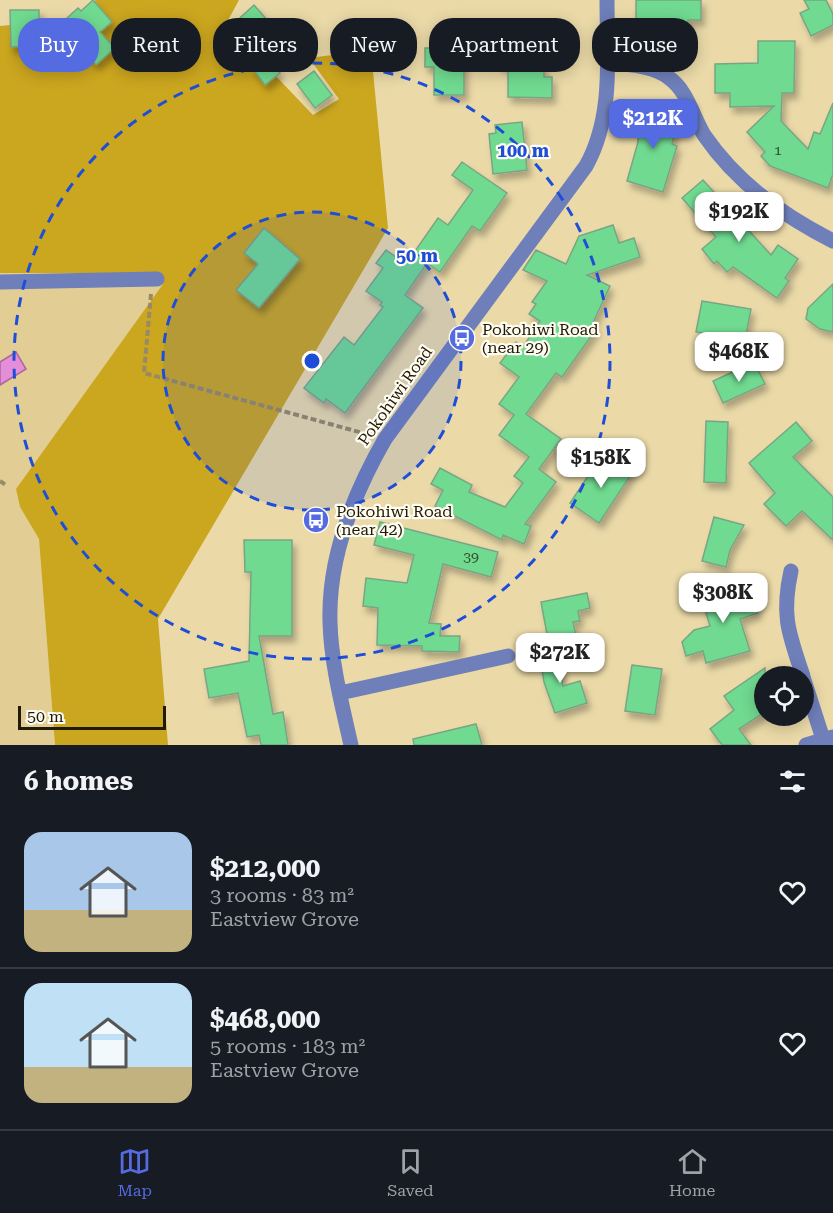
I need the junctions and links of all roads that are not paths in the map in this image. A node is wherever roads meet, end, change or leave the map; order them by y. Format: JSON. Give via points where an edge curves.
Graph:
{"nodes":[{"id":1,"x":607,"y":0,"type":"edge"},
{"id":2,"x":607,"y":18,"type":"edge"},
{"id":3,"x":606,"y":72,"type":"edge"},
{"id":4,"x":659,"y":72,"type":"edge"},
{"id":5,"x":833,"y":241,"type":"edge"},
{"id":6,"x":0,"y":282,"type":"edge"},
{"id":7,"x":155,"y":282,"type":"road end"},
{"id":8,"x":791,"y":571,"type":"dead end"},
{"id":9,"x":508,"y":656,"type":"dead end"},
{"id":10,"x":800,"y":666,"type":"edge"},
{"id":11,"x":340,"y":693,"type":"junction"},
{"id":12,"x":814,"y":704,"type":"edge"},
{"id":13,"x":828,"y":738,"type":"edge"},
{"id":14,"x":351,"y":745,"type":"edge"},
{"id":15,"x":806,"y":745,"type":"edge"}],
"edges":[{"from":1,"to":2,"type":"street","name":"Pokohiwi Road"},
{"from":3,"to":11,"type":"street","name":"Pokohiwi Road","via":[[602,128],[586,166],[385,439],[367,470],[333,575],[330,622]]},
{"from":4,"to":5,"type":"street","via":[[675,82],[703,133],[740,177],[779,212]]},
{"from":6,"to":7,"type":"street"},
{"from":8,"to":10,"type":"street","via":[[785,616]]},
{"from":9,"to":11,"type":"street"},
{"from":11,"to":14,"type":"street","name":"Pokohiwi Road"},
{"from":12,"to":13,"type":"street"},
{"from":13,"to":15,"type":"street"}]}
